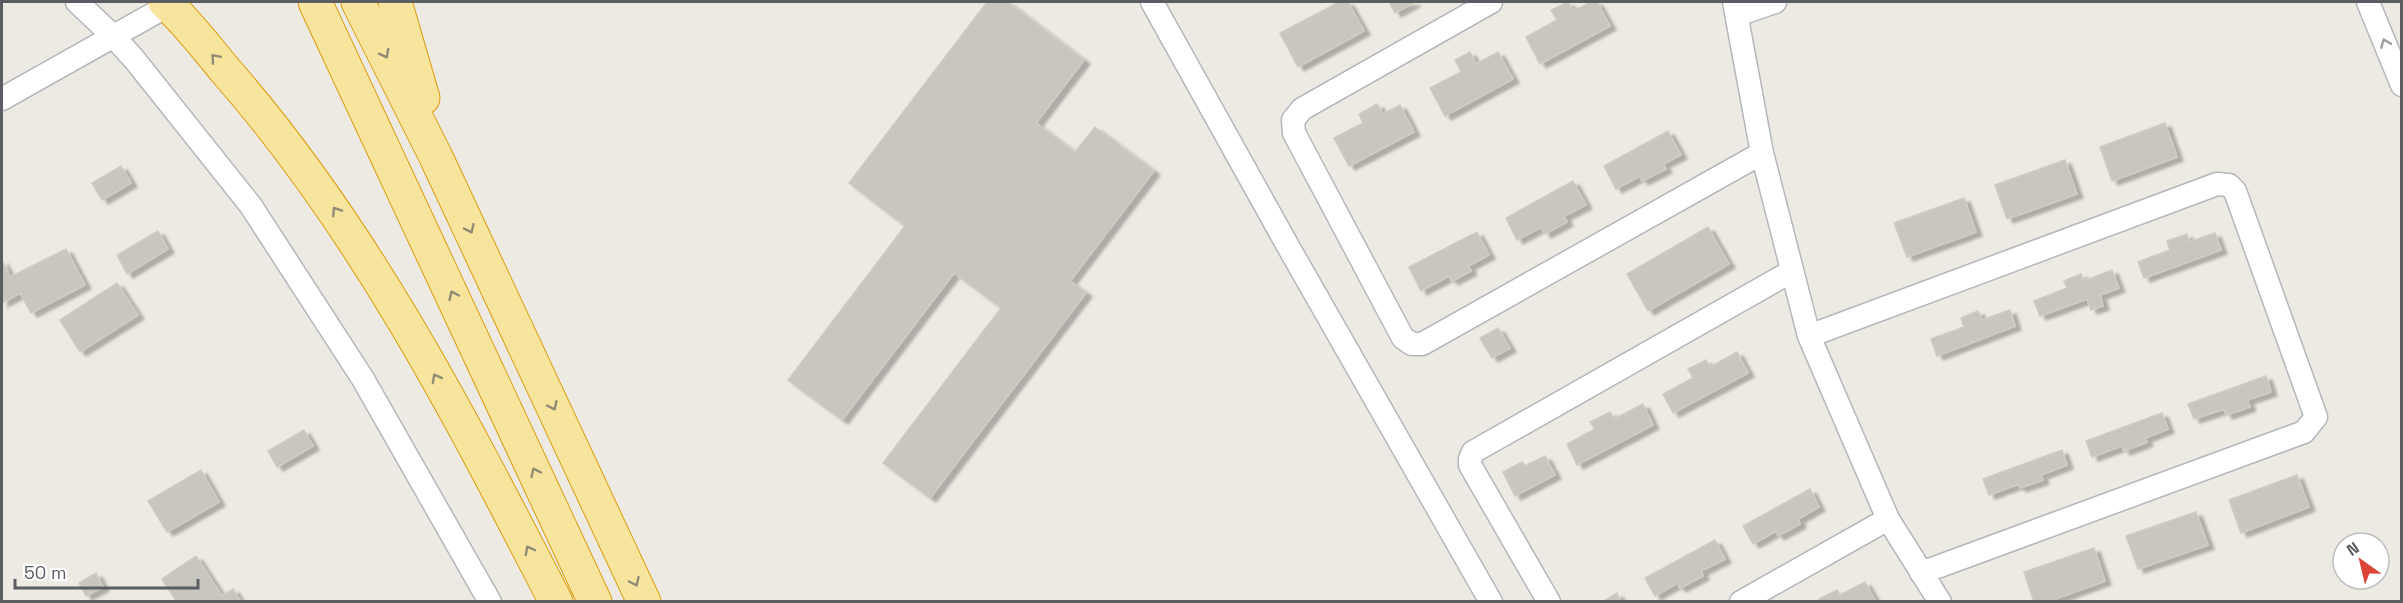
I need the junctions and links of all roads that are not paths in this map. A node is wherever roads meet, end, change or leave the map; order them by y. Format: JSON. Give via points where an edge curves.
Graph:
{"nodes":[{"id":1,"x":76,"y":2,"type":"edge"},
{"id":2,"x":315,"y":2,"type":"edge"},
{"id":3,"x":358,"y":2,"type":"edge"},
{"id":4,"x":395,"y":2,"type":"edge"},
{"id":5,"x":1152,"y":2,"type":"edge"},
{"id":6,"x":1491,"y":2,"type":"edge"},
{"id":7,"x":1774,"y":2,"type":"edge"},
{"id":8,"x":2368,"y":2,"type":"edge"},
{"id":9,"x":167,"y":3,"type":"edge"},
{"id":10,"x":1736,"y":8,"type":"edge"},
{"id":11,"x":113,"y":36,"type":"junction"},
{"id":12,"x":2402,"y":85,"type":"edge"},
{"id":13,"x":2,"y":99,"type":"edge"},
{"id":14,"x":1762,"y":153,"type":"junction"},
{"id":15,"x":436,"y":157,"type":"junction"},
{"id":16,"x":1792,"y":271,"type":"junction"},
{"id":17,"x":1809,"y":336,"type":"junction"},
{"id":18,"x":1888,"y":519,"type":"junction"},
{"id":19,"x":1921,"y":573,"type":"junction"},
{"id":20,"x":490,"y":602,"type":"edge"},
{"id":21,"x":556,"y":602,"type":"edge"},
{"id":22,"x":595,"y":602,"type":"edge"},
{"id":23,"x":644,"y":602,"type":"edge"},
{"id":24,"x":1491,"y":602,"type":"edge"},
{"id":25,"x":1550,"y":602,"type":"edge"},
{"id":26,"x":1741,"y":602,"type":"edge"},
{"id":27,"x":1940,"y":602,"type":"edge"}],
"edges":[{"from":1,"to":11,"type":"street"},
{"from":22,"to":2,"type":"highway","one_way":true},
{"from":3,"to":15,"type":"highway","one_way":true},
{"from":4,"to":15,"type":"highway"},
{"from":5,"to":24,"type":"street"},
{"from":6,"to":14,"type":"street","via":[[1302,109],[1293,120],[1299,143],[1403,338],[1412,344],[1422,344]]},
{"from":7,"to":10,"type":"street"},
{"from":12,"to":8,"type":"street","one_way":true},
{"from":9,"to":11,"type":"street"},
{"from":21,"to":9,"type":"highway","one_way":true,"via":[[384,284],[266,116]]},
{"from":10,"to":14,"type":"street"},
{"from":11,"to":13,"type":"street"},
{"from":11,"to":20,"type":"street","via":[[251,206],[363,379]]},
{"from":14,"to":16,"type":"street"},
{"from":15,"to":23,"type":"highway","one_way":true},
{"from":16,"to":17,"type":"street"},
{"from":16,"to":25,"type":"street","via":[[1473,452],[1470,465]]},
{"from":17,"to":18,"type":"street"},
{"from":17,"to":19,"type":"street","via":[[2217,184],[2229,185],[2235,191],[2316,417],[2310,426],[2304,432]]},
{"from":18,"to":19,"type":"street"},
{"from":18,"to":26,"type":"street"},
{"from":19,"to":27,"type":"street"}]}
